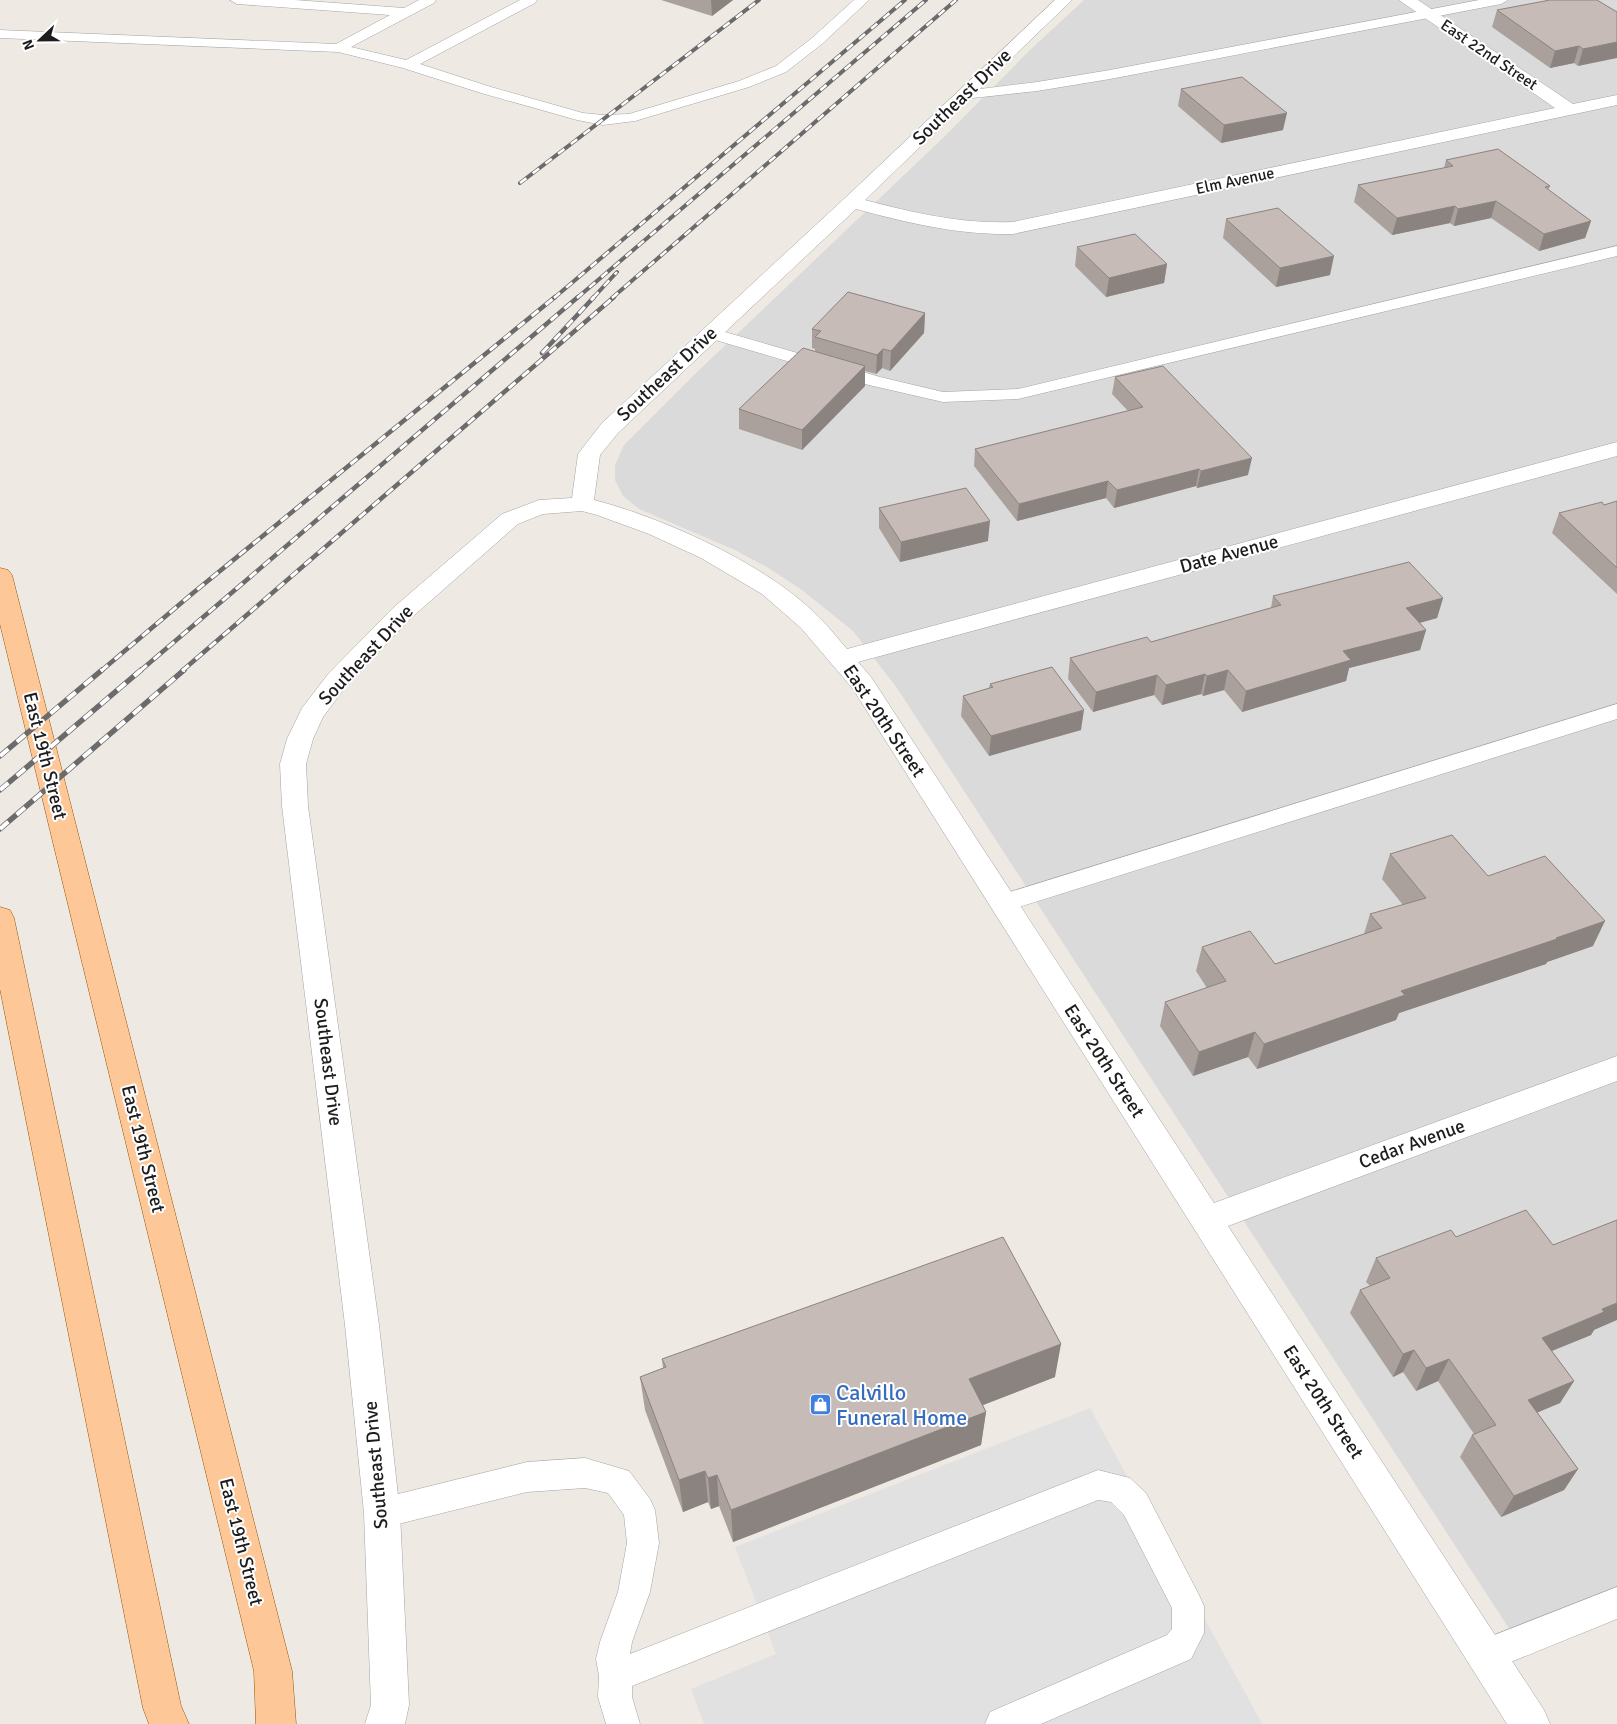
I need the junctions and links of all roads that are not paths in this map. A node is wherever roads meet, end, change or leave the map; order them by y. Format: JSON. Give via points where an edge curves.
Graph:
{"nodes":[{"id":1,"x":237,"y":0,"type":"edge"},
{"id":2,"x":429,"y":0,"type":"edge"},
{"id":3,"x":530,"y":0,"type":"edge"},
{"id":4,"x":862,"y":0,"type":"edge"},
{"id":5,"x":1064,"y":0,"type":"edge"},
{"id":6,"x":1407,"y":0,"type":"edge"},
{"id":7,"x":1501,"y":0,"type":"edge"},
{"id":8,"x":408,"y":12,"type":"junction"},
{"id":9,"x":1426,"y":13,"type":"junction"},
{"id":10,"x":0,"y":34,"type":"edge"},
{"id":11,"x":338,"y":48,"type":"junction"},
{"id":12,"x":408,"y":65,"type":"junction"},
{"id":13,"x":964,"y":95,"type":"junction"},
{"id":14,"x":1617,"y":100,"type":"edge"},
{"id":15,"x":1570,"y":110,"type":"junction"},
{"id":16,"x":852,"y":202,"type":"junction"},
{"id":17,"x":1617,"y":251,"type":"edge"},
{"id":18,"x":711,"y":333,"type":"junction"},
{"id":19,"x":1617,"y":449,"type":"edge"},
{"id":20,"x":582,"y":504,"type":"junction"},
{"id":21,"x":0,"y":575,"type":"edge"},
{"id":22,"x":841,"y":659,"type":"junction"},
{"id":23,"x":1617,"y":711,"type":"edge"},
{"id":24,"x":1003,"y":903,"type":"junction"},
{"id":25,"x":0,"y":918,"type":"edge"},
{"id":26,"x":1617,"y":1068,"type":"edge"},
{"id":27,"x":1206,"y":1220,"type":"junction"},
{"id":28,"x":382,"y":1513,"type":"junction"},
{"id":29,"x":1617,"y":1603,"type":"edge"},
{"id":30,"x":1486,"y":1655,"type":"junction"},
{"id":31,"x":616,"y":1676,"type":"junction"},
{"id":32,"x":169,"y":1724,"type":"edge"},
{"id":33,"x":276,"y":1724,"type":"edge"},
{"id":34,"x":385,"y":1724,"type":"edge"},
{"id":35,"x":623,"y":1724,"type":"edge"},
{"id":36,"x":1002,"y":1724,"type":"edge"},
{"id":37,"x":1530,"y":1724,"type":"edge"}],
"edges":[{"from":1,"to":8,"type":"lane"},
{"from":2,"to":8,"type":"lane"},
{"from":3,"to":12,"type":"lane"},
{"from":4,"to":12,"type":"lane","via":[[781,69],[744,84],[630,118],[603,120],[582,116]]},
{"from":5,"to":13,"type":"street","name":"Southeast Drive"},
{"from":6,"to":9,"type":"street","name":"East 22nd Street"},
{"from":7,"to":9,"type":"lane"},
{"from":8,"to":11,"type":"lane"},
{"from":9,"to":13,"type":"lane","via":[[1085,78]]},
{"from":9,"to":15,"type":"street","name":"East 22nd Street"},
{"from":10,"to":11,"type":"lane"},
{"from":11,"to":12,"type":"lane"},
{"from":13,"to":16,"type":"street","name":"Southeast Drive"},
{"from":14,"to":15,"type":"street","name":"Elm Avenue"},
{"from":15,"to":16,"type":"street","name":"Elm Avenue","via":[[1013,228],[962,228]]},
{"from":16,"to":18,"type":"street","name":"Southeast Drive"},
{"from":17,"to":18,"type":"lane","via":[[1018,394],[943,397]]},
{"from":18,"to":20,"type":"street","name":"Southeast Drive","via":[[610,428],[589,454]]},
{"from":19,"to":22,"type":"street","name":"Date Avenue"},
{"from":20,"to":22,"type":"street","name":"East 20th Street","via":[[656,529],[709,553],[770,589],[810,622]]},
{"from":20,"to":28,"type":"street","name":"Southeast Drive","via":[[539,507],[510,519],[402,613],[338,679],[311,714],[293,764],[295,806],[362,1325]]},
{"from":21,"to":33,"type":"main road","name":"East 19th Street","via":[[273,1671]]},
{"from":22,"to":24,"type":"street","name":"East 20th Street","via":[[862,683]]},
{"from":23,"to":24,"type":"lane"},
{"from":24,"to":27,"type":"street","name":"East 20th Street"},
{"from":25,"to":32,"type":"main road","via":[[162,1708]]},
{"from":26,"to":27,"type":"street","name":"Cedar Avenue"},
{"from":27,"to":30,"type":"street","name":"East 20th Street"},
{"from":28,"to":31,"type":"lane","via":[[527,1477],[585,1472],[618,1481],[639,1510],[644,1543],[634,1592],[616,1642],[613,1659]]},
{"from":28,"to":34,"type":"street","name":"Southeast Drive","via":[[390,1705]]},
{"from":29,"to":30,"type":"lane"},
{"from":30,"to":37,"type":"street","name":"East 20th Street"},
{"from":31,"to":35,"type":"lane","via":[[616,1697]]},
{"from":31,"to":36,"type":"lane","via":[[1098,1485],[1119,1489],[1134,1504],[1188,1606],[1188,1633],[1179,1647]]}]}
